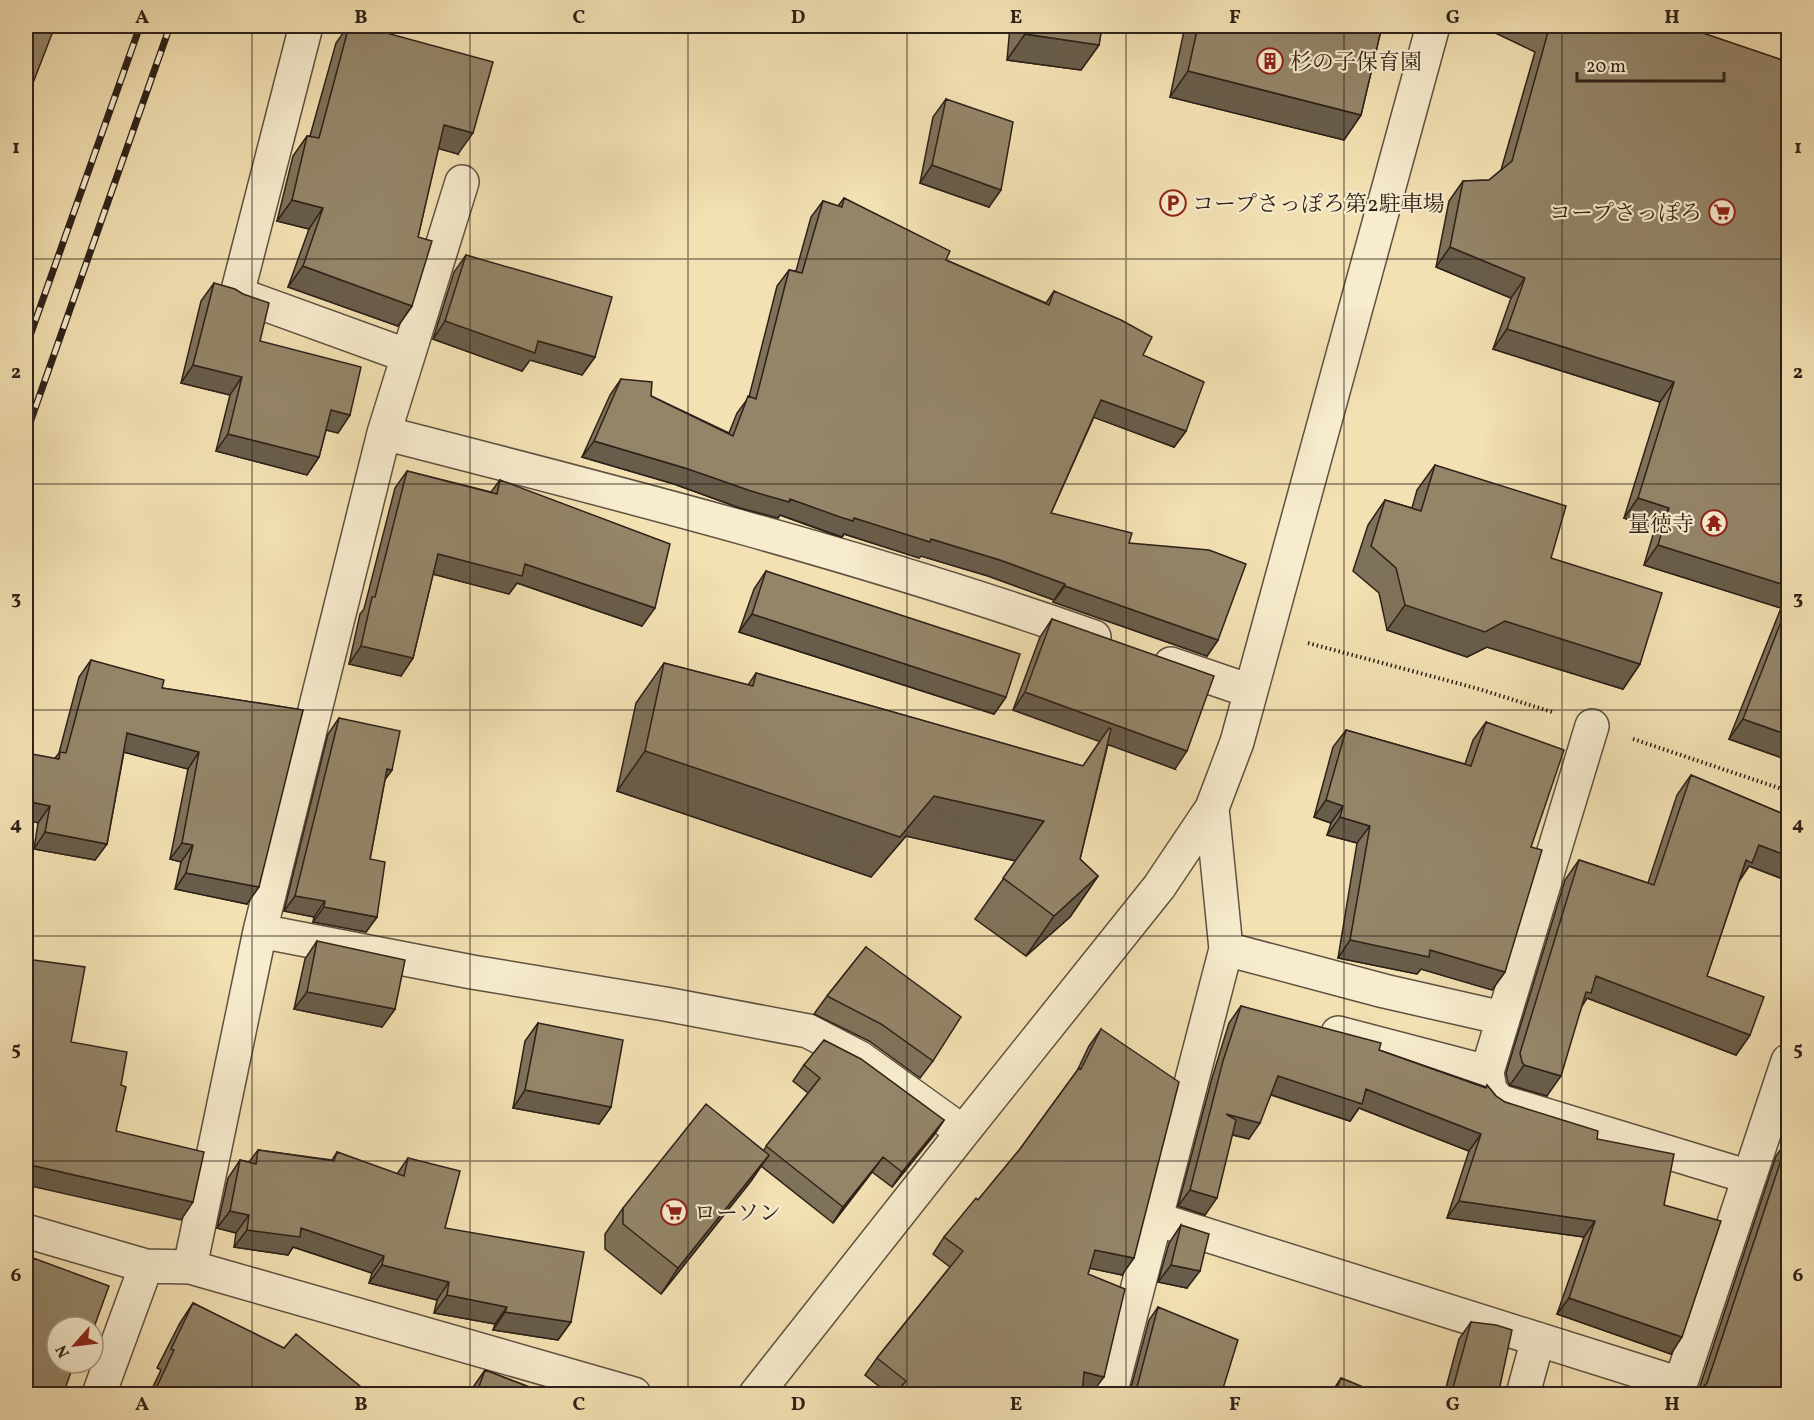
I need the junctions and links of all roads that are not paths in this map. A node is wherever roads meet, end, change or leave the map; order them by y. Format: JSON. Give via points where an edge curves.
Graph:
{"nodes":[{"id":1,"x":306,"y":26,"type":"edge"},
{"id":2,"x":1433,"y":26,"type":"edge"},
{"id":3,"x":462,"y":182,"type":"dead end"},
{"id":4,"x":408,"y":356,"type":"junction"},
{"id":5,"x":384,"y":433,"type":"junction"},
{"id":6,"x":1250,"y":691,"type":"junction"},
{"id":7,"x":1592,"y":726,"type":"road end"},
{"id":8,"x":1212,"y":808,"type":"junction"},
{"id":9,"x":260,"y":932,"type":"junction"},
{"id":10,"x":1227,"y":949,"type":"junction"},
{"id":11,"x":1503,"y":1018,"type":"junction"},
{"id":12,"x":1304,"y":1024,"type":"edge"},
{"id":13,"x":1788,"y":1061,"type":"edge"},
{"id":14,"x":1487,"y":1072,"type":"junction"},
{"id":15,"x":963,"y":1132,"type":"junction"},
{"id":16,"x":1749,"y":1177,"type":"junction"},
{"id":17,"x":1156,"y":1219,"type":"junction"},
{"id":18,"x":26,"y":1231,"type":"edge"},
{"id":19,"x":146,"y":1266,"type":"junction"},
{"id":20,"x":190,"y":1268,"type":"junction"},
{"id":21,"x":1538,"y":1339,"type":"junction"},
{"id":22,"x":1679,"y":1389,"type":"edge"},
{"id":23,"x":99,"y":1395,"type":"edge"},
{"id":24,"x":634,"y":1395,"type":"edge"},
{"id":25,"x":756,"y":1395,"type":"edge"},
{"id":26,"x":1110,"y":1395,"type":"edge"},
{"id":27,"x":1523,"y":1395,"type":"edge"}],
"edges":[{"from":1,"to":4,"type":"street","via":[[237,294]]},
{"from":2,"to":6,"type":"street"},
{"from":3,"to":4,"type":"street"},
{"from":4,"to":5,"type":"street"},
{"from":5,"to":6,"type":"street","via":[[829,553],[1040,617]]},
{"from":5,"to":9,"type":"street"},
{"from":6,"to":8,"type":"street","via":[[1237,742]]},
{"from":7,"to":11,"type":"street"},
{"from":8,"to":10,"type":"street"},
{"from":8,"to":15,"type":"street","via":[[1159,887]]},
{"from":9,"to":15,"type":"street","via":[[808,1031],[860,1058]]},
{"from":9,"to":20,"type":"street"},
{"from":10,"to":11,"type":"street"},
{"from":10,"to":17,"type":"street","via":[[1224,1002]]},
{"from":11,"to":14,"type":"street"},
{"from":12,"to":14,"type":"street"},
{"from":13,"to":16,"type":"street"},
{"from":14,"to":16,"type":"street","via":[[1490,1090],[1499,1101]]},
{"from":15,"to":25,"type":"street"},
{"from":16,"to":22,"type":"street"},
{"from":17,"to":21,"type":"street"},
{"from":17,"to":26,"type":"street"},
{"from":18,"to":19,"type":"street"},
{"from":19,"to":20,"type":"street"},
{"from":19,"to":23,"type":"street"},
{"from":20,"to":24,"type":"street"},
{"from":21,"to":22,"type":"street"},
{"from":21,"to":27,"type":"street"}]}
